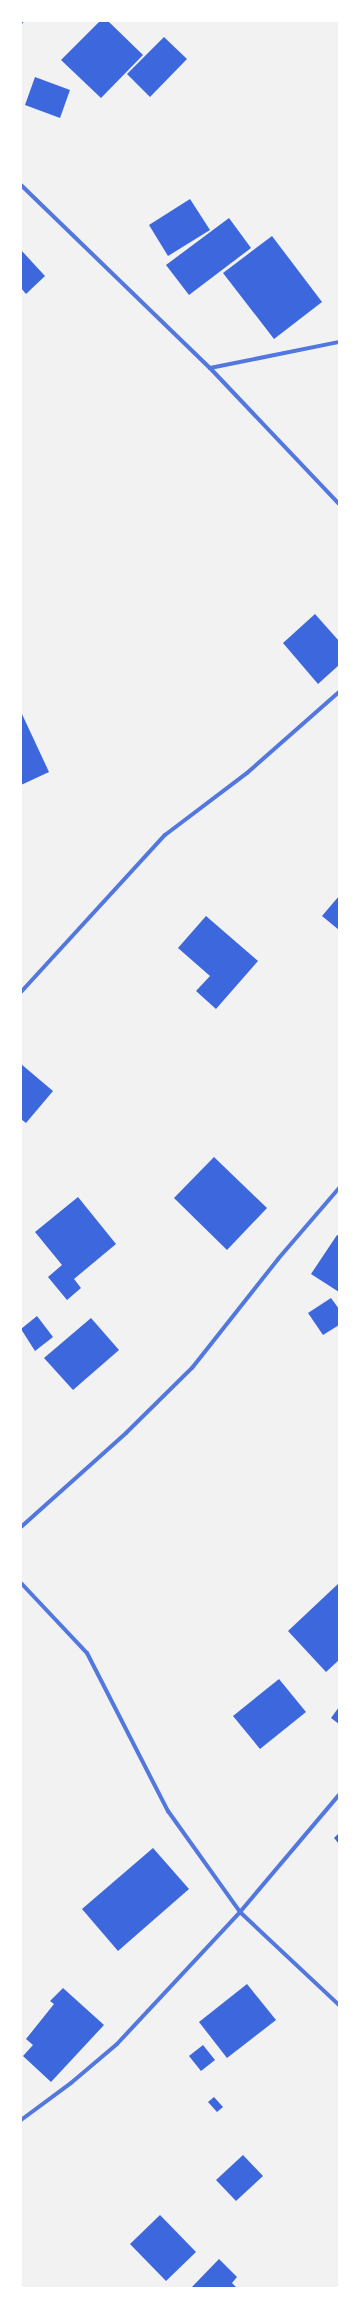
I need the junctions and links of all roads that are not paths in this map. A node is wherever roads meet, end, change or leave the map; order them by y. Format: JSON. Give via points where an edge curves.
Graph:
{"nodes":[{"id":1,"x":21,"y":185,"type":"edge"},
{"id":2,"x":339,"y":342,"type":"edge"},
{"id":3,"x":210,"y":368,"type":"junction"},
{"id":4,"x":339,"y":504,"type":"edge"},
{"id":5,"x":339,"y":692,"type":"edge"},
{"id":6,"x":21,"y":992,"type":"edge"},
{"id":7,"x":339,"y":1188,"type":"edge"},
{"id":8,"x":21,"y":1527,"type":"edge"},
{"id":9,"x":21,"y":1583,"type":"edge"},
{"id":10,"x":339,"y":1795,"type":"edge"},
{"id":11,"x":240,"y":1912,"type":"junction"},
{"id":12,"x":339,"y":2005,"type":"edge"},
{"id":13,"x":21,"y":2120,"type":"edge"}],
"edges":[{"from":1,"to":3,"type":"street"},
{"from":2,"to":3,"type":"street"},
{"from":3,"to":4,"type":"street"},
{"from":5,"to":6,"type":"street","via":[[248,773],[164,835]]},
{"from":7,"to":8,"type":"street","via":[[278,1259],[192,1368],[126,1433]]},
{"from":9,"to":11,"type":"street","via":[[87,1653],[168,1811]]},
{"from":10,"to":11,"type":"street"},
{"from":11,"to":12,"type":"street"},
{"from":11,"to":13,"type":"street","via":[[117,2044],[71,2083]]}]}
